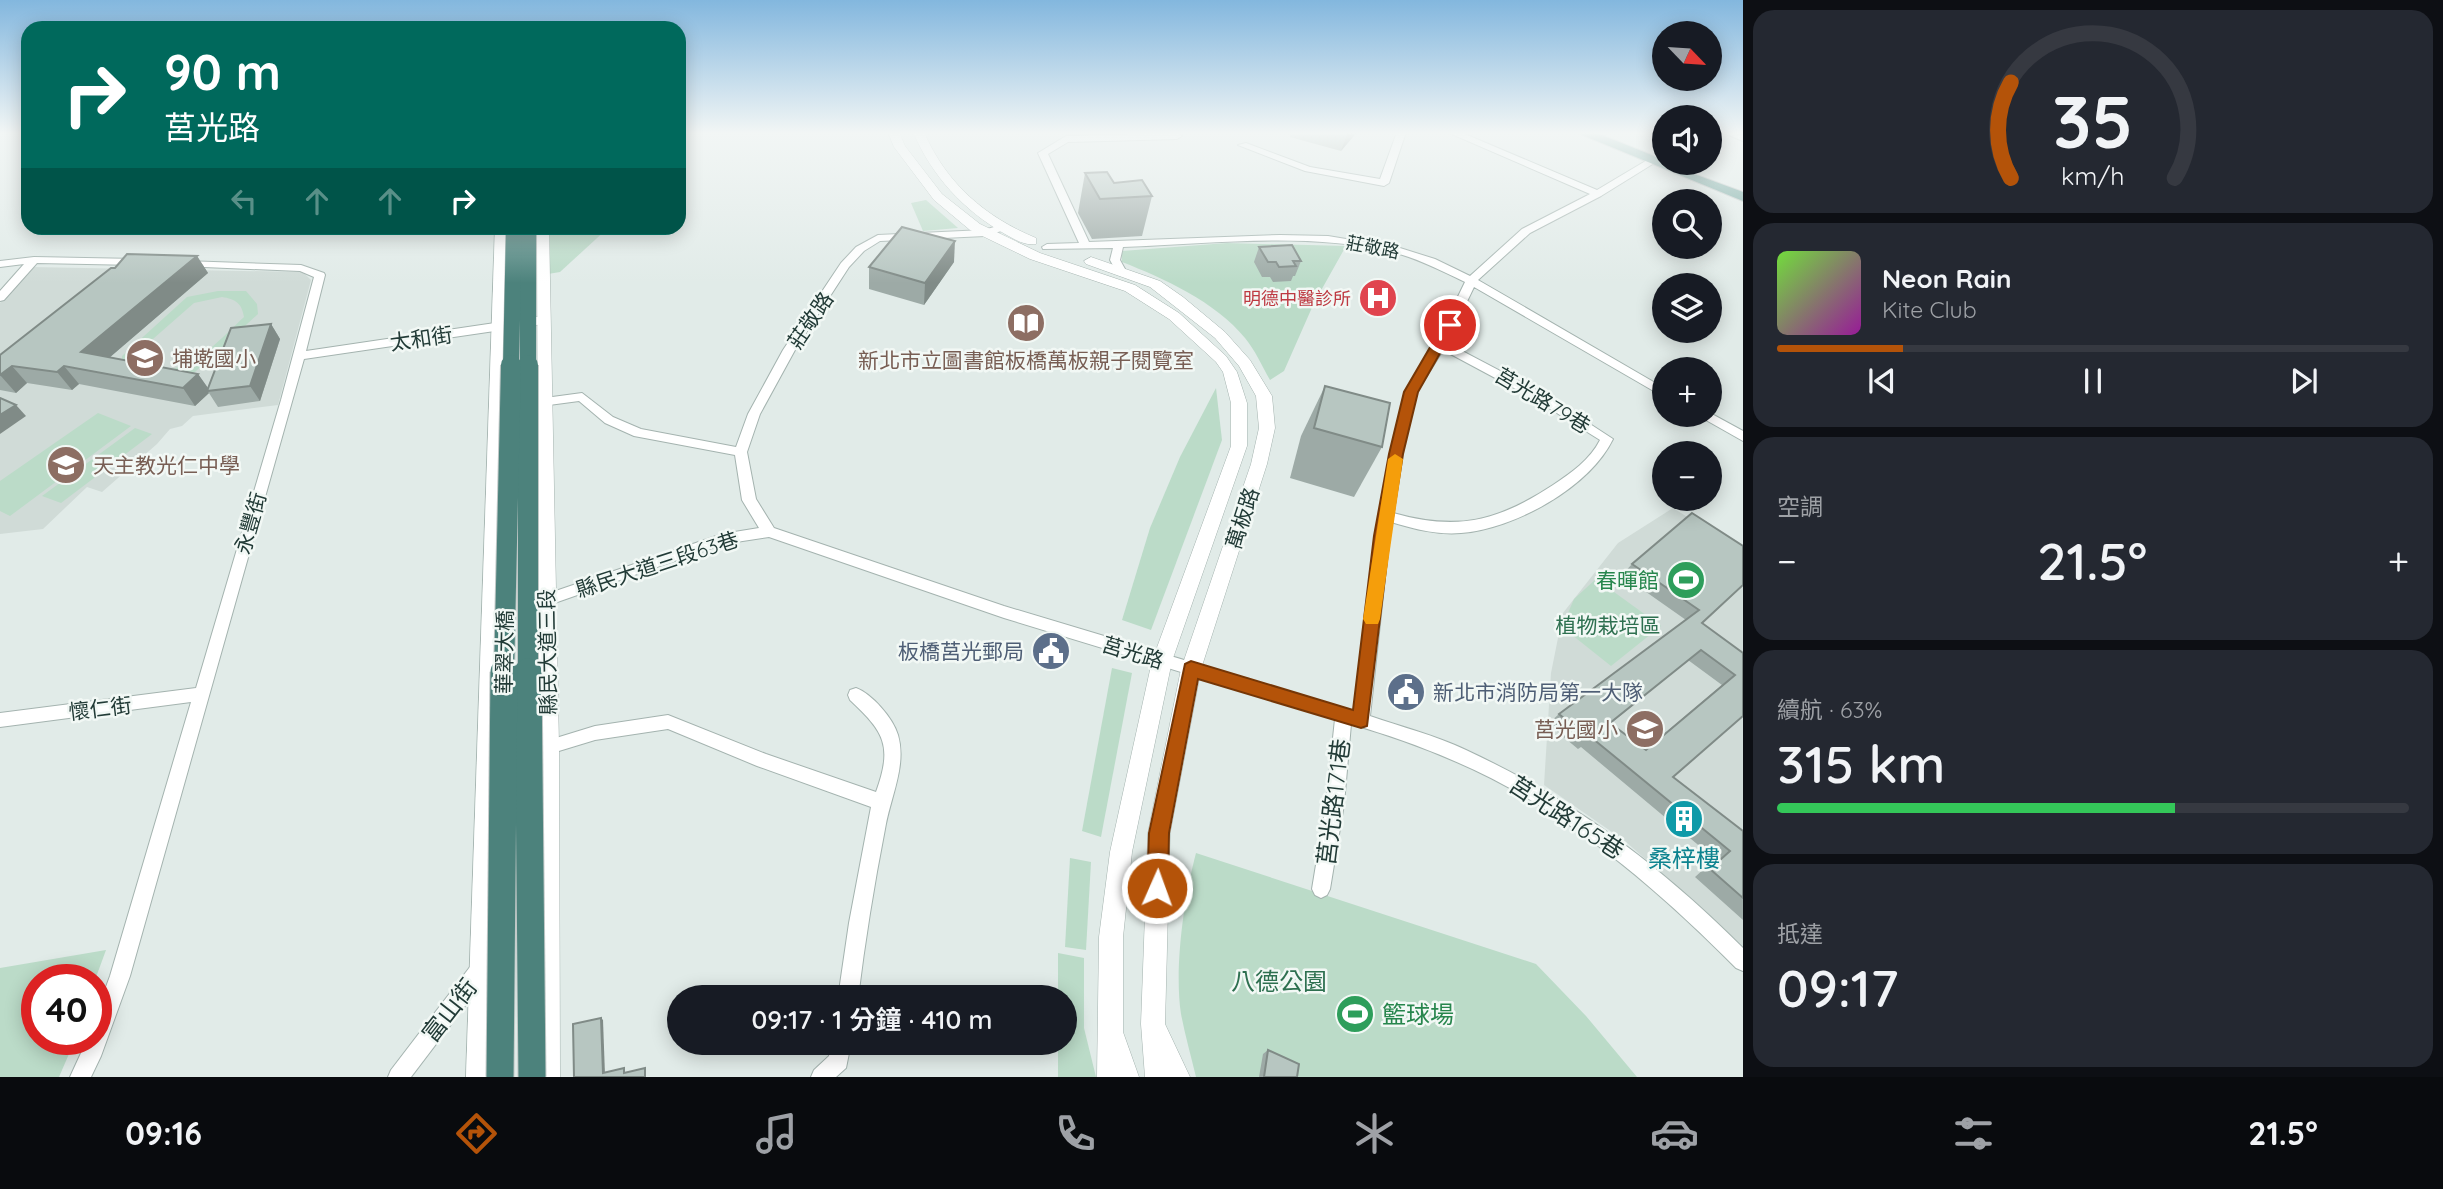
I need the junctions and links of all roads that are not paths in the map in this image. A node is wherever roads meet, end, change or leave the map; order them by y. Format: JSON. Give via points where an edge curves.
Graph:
{"nodes":[{"id":1,"x":926,"y":182,"type":"edge"},
{"id":2,"x":949,"y":182,"type":"edge"},
{"id":3,"x":1056,"y":182,"type":"edge"},
{"id":4,"x":1570,"y":182,"type":"edge"},
{"id":5,"x":1617,"y":182,"type":"edge"},
{"id":6,"x":1714,"y":182,"type":"edge"},
{"id":7,"x":1598,"y":194,"type":"junction"},
{"id":8,"x":1743,"y":197,"type":"edge"},
{"id":9,"x":1004,"y":227,"type":"junction"},
{"id":10,"x":985,"y":233,"type":"junction"},
{"id":11,"x":501,"y":235,"type":"edge"},
{"id":12,"x":514,"y":235,"type":"edge"},
{"id":13,"x":528,"y":235,"type":"edge"},
{"id":14,"x":543,"y":235,"type":"edge"},
{"id":15,"x":1119,"y":244,"type":"junction"},
{"id":16,"x":1085,"y":245,"type":"junction"},
{"id":17,"x":1047,"y":247,"type":"junction"},
{"id":18,"x":34,"y":260,"type":"junction"},
{"id":19,"x":145,"y":263,"type":"edge"},
{"id":20,"x":0,"y":264,"type":"edge"},
{"id":21,"x":169,"y":264,"type":"edge"},
{"id":22,"x":1121,"y":269,"type":"junction"},
{"id":23,"x":1471,"y":281,"type":"junction"},
{"id":24,"x":0,"y":298,"type":"edge"},
{"id":25,"x":543,"y":320,"type":"junction"},
{"id":26,"x":498,"y":327,"type":"junction"},
{"id":27,"x":1440,"y":344,"type":"junction"},
{"id":28,"x":298,"y":356,"type":"junction"},
{"id":29,"x":1652,"y":386,"type":"edge"},
{"id":30,"x":544,"y":401,"type":"junction"},
{"id":31,"x":495,"y":410,"type":"junction"},
{"id":32,"x":1722,"y":425,"type":"edge"},
{"id":33,"x":1743,"y":437,"type":"edge"},
{"id":34,"x":741,"y":452,"type":"junction"},
{"id":35,"x":1387,"y":516,"type":"junction"},
{"id":36,"x":769,"y":532,"type":"junction"},
{"id":37,"x":546,"y":600,"type":"junction"},
{"id":38,"x":1163,"y":661,"type":"junction"},
{"id":39,"x":1191,"y":669,"type":"junction"},
{"id":40,"x":200,"y":695,"type":"junction"},
{"id":41,"x":856,"y":695,"type":"dead end"},
{"id":42,"x":1352,"y":718,"type":"junction"},
{"id":43,"x":0,"y":720,"type":"edge"},
{"id":44,"x":549,"y":747,"type":"junction"},
{"id":45,"x":881,"y":802,"type":"junction"},
{"id":46,"x":1321,"y":889,"type":"dead end"},
{"id":47,"x":546,"y":933,"type":"junction"},
{"id":48,"x":1743,"y":961,"type":"edge"},
{"id":49,"x":482,"y":969,"type":"junction"},
{"id":50,"x":850,"y":985,"type":"edge"},
{"id":51,"x":1153,"y":1024,"type":"junction"},
{"id":52,"x":1111,"y":1028,"type":"junction"},
{"id":53,"x":840,"y":1055,"type":"edge"},
{"id":54,"x":80,"y":1077,"type":"edge"},
{"id":55,"x":398,"y":1077,"type":"edge"},
{"id":56,"x":479,"y":1077,"type":"edge"},
{"id":57,"x":500,"y":1077,"type":"edge"},
{"id":58,"x":532,"y":1077,"type":"edge"},
{"id":59,"x":547,"y":1077,"type":"edge"},
{"id":60,"x":821,"y":1077,"type":"edge"},
{"id":61,"x":1110,"y":1077,"type":"edge"},
{"id":62,"x":1126,"y":1077,"type":"edge"},
{"id":63,"x":1158,"y":1077,"type":"edge"},
{"id":64,"x":1177,"y":1077,"type":"edge"}],
"edges":[{"from":1,"to":10,"type":"street","name":"萬板路","via":[[938,197]]},
{"from":2,"to":9,"type":"street","name":"萬板路"},
{"from":3,"to":16,"type":"street"},
{"from":4,"to":7,"type":"street"},
{"from":5,"to":7,"type":"street"},
{"from":6,"to":8,"type":"main road"},
{"from":7,"to":23,"type":"street","via":[[1526,231]]},
{"from":9,"to":10,"type":"street","name":"莊敬路"},
{"from":9,"to":17,"type":"street","name":"萬板路"},
{"from":10,"to":34,"type":"street","name":"莊敬路","via":[[878,238],[860,249],[789,350],[754,414]]},
{"from":10,"to":38,"type":"street","name":"萬板路","via":[[1035,256],[1130,288],[1174,316],[1230,372],[1239,403],[1239,446]]},
{"from":11,"to":26,"type":"street"},
{"from":12,"to":57,"type":"highway","name":"華翠大橋","bridge":true},
{"from":13,"to":58,"type":"highway","name":"華翠大橋","bridge":true},
{"from":14,"to":25,"type":"street","name":"縣民大道三段"},
{"from":15,"to":16,"type":"street","name":"莊敬路"},
{"from":15,"to":22,"type":"street","via":[[1115,260]]},
{"from":15,"to":23,"type":"street","name":"莊敬路","via":[[1328,239],[1396,250]]},
{"from":16,"to":17,"type":"street","name":"莊敬路"},
{"from":17,"to":22,"type":"street","name":"萬板路"},
{"from":18,"to":19,"type":"street"},
{"from":18,"to":20,"type":"street"},
{"from":18,"to":24,"type":"street"},
{"from":21,"to":28,"type":"street","name":"永豐街","via":[[315,271],[320,275]]},
{"from":22,"to":39,"type":"street","name":"萬板路","via":[[1155,284],[1220,335],[1265,396],[1267,428],[1259,464]]},
{"from":23,"to":27,"type":"street"},
{"from":23,"to":29,"type":"street","name":"莊敬路"},
{"from":25,"to":26,"type":"street","name":"太和街"},
{"from":25,"to":30,"type":"street","name":"縣民大道三段"},
{"from":26,"to":28,"type":"street","name":"太和街"},
{"from":26,"to":31,"type":"street"},
{"from":27,"to":35,"type":"street","via":[[1411,392]]},
{"from":27,"to":35,"type":"street","name":"莒光路79巷","via":[[1607,439],[1584,470],[1511,518],[1454,530]]},
{"from":28,"to":40,"type":"street","name":"永豐街"},
{"from":30,"to":31,"type":"street"},
{"from":30,"to":34,"type":"street","via":[[582,397],[609,420],[638,433]]},
{"from":30,"to":37,"type":"street","name":"縣民大道三段"},
{"from":31,"to":49,"type":"street"},
{"from":32,"to":33,"type":"street"},
{"from":34,"to":36,"type":"street","name":"莊敬路","via":[[749,500]]},
{"from":35,"to":42,"type":"street"},
{"from":36,"to":37,"type":"street","name":"縣民大道三段63巷","via":[[722,539]]},
{"from":36,"to":38,"type":"street","name":"莒光路"},
{"from":37,"to":44,"type":"street","name":"縣民大道三段"},
{"from":38,"to":39,"type":"street","name":"莒光路"},
{"from":38,"to":52,"type":"street","name":"萬板路","via":[[1121,852],[1111,937]]},
{"from":39,"to":42,"type":"street","name":"莒光路"},
{"from":39,"to":51,"type":"street","name":"萬板路","via":[[1159,833]]},
{"from":40,"to":43,"type":"street","name":"懷仁街"},
{"from":40,"to":54,"type":"street","name":"永豐街","via":[[120,976]]},
{"from":41,"to":45,"type":"street","via":[[881,719],[890,735],[891,774]]},
{"from":42,"to":46,"type":"street","name":"莒光路171巷"},
{"from":42,"to":48,"type":"street","name":"莒光路165巷","via":[[1458,754],[1539,796],[1628,856]]},
{"from":44,"to":45,"type":"street","via":[[595,733],[668,722]]},
{"from":44,"to":47,"type":"street","name":"縣民大道三段"},
{"from":45,"to":50,"type":"street"},
{"from":47,"to":49,"type":"street","name":"富山街"},
{"from":47,"to":59,"type":"street","name":"縣民大道三段"},
{"from":49,"to":55,"type":"street","name":"富山街"},
{"from":49,"to":56,"type":"street"},
{"from":51,"to":63,"type":"street"},
{"from":51,"to":64,"type":"street","name":"萬板路"},
{"from":52,"to":61,"type":"street","name":"萬板路"},
{"from":52,"to":62,"type":"street"},
{"from":53,"to":60,"type":"street"}]}
